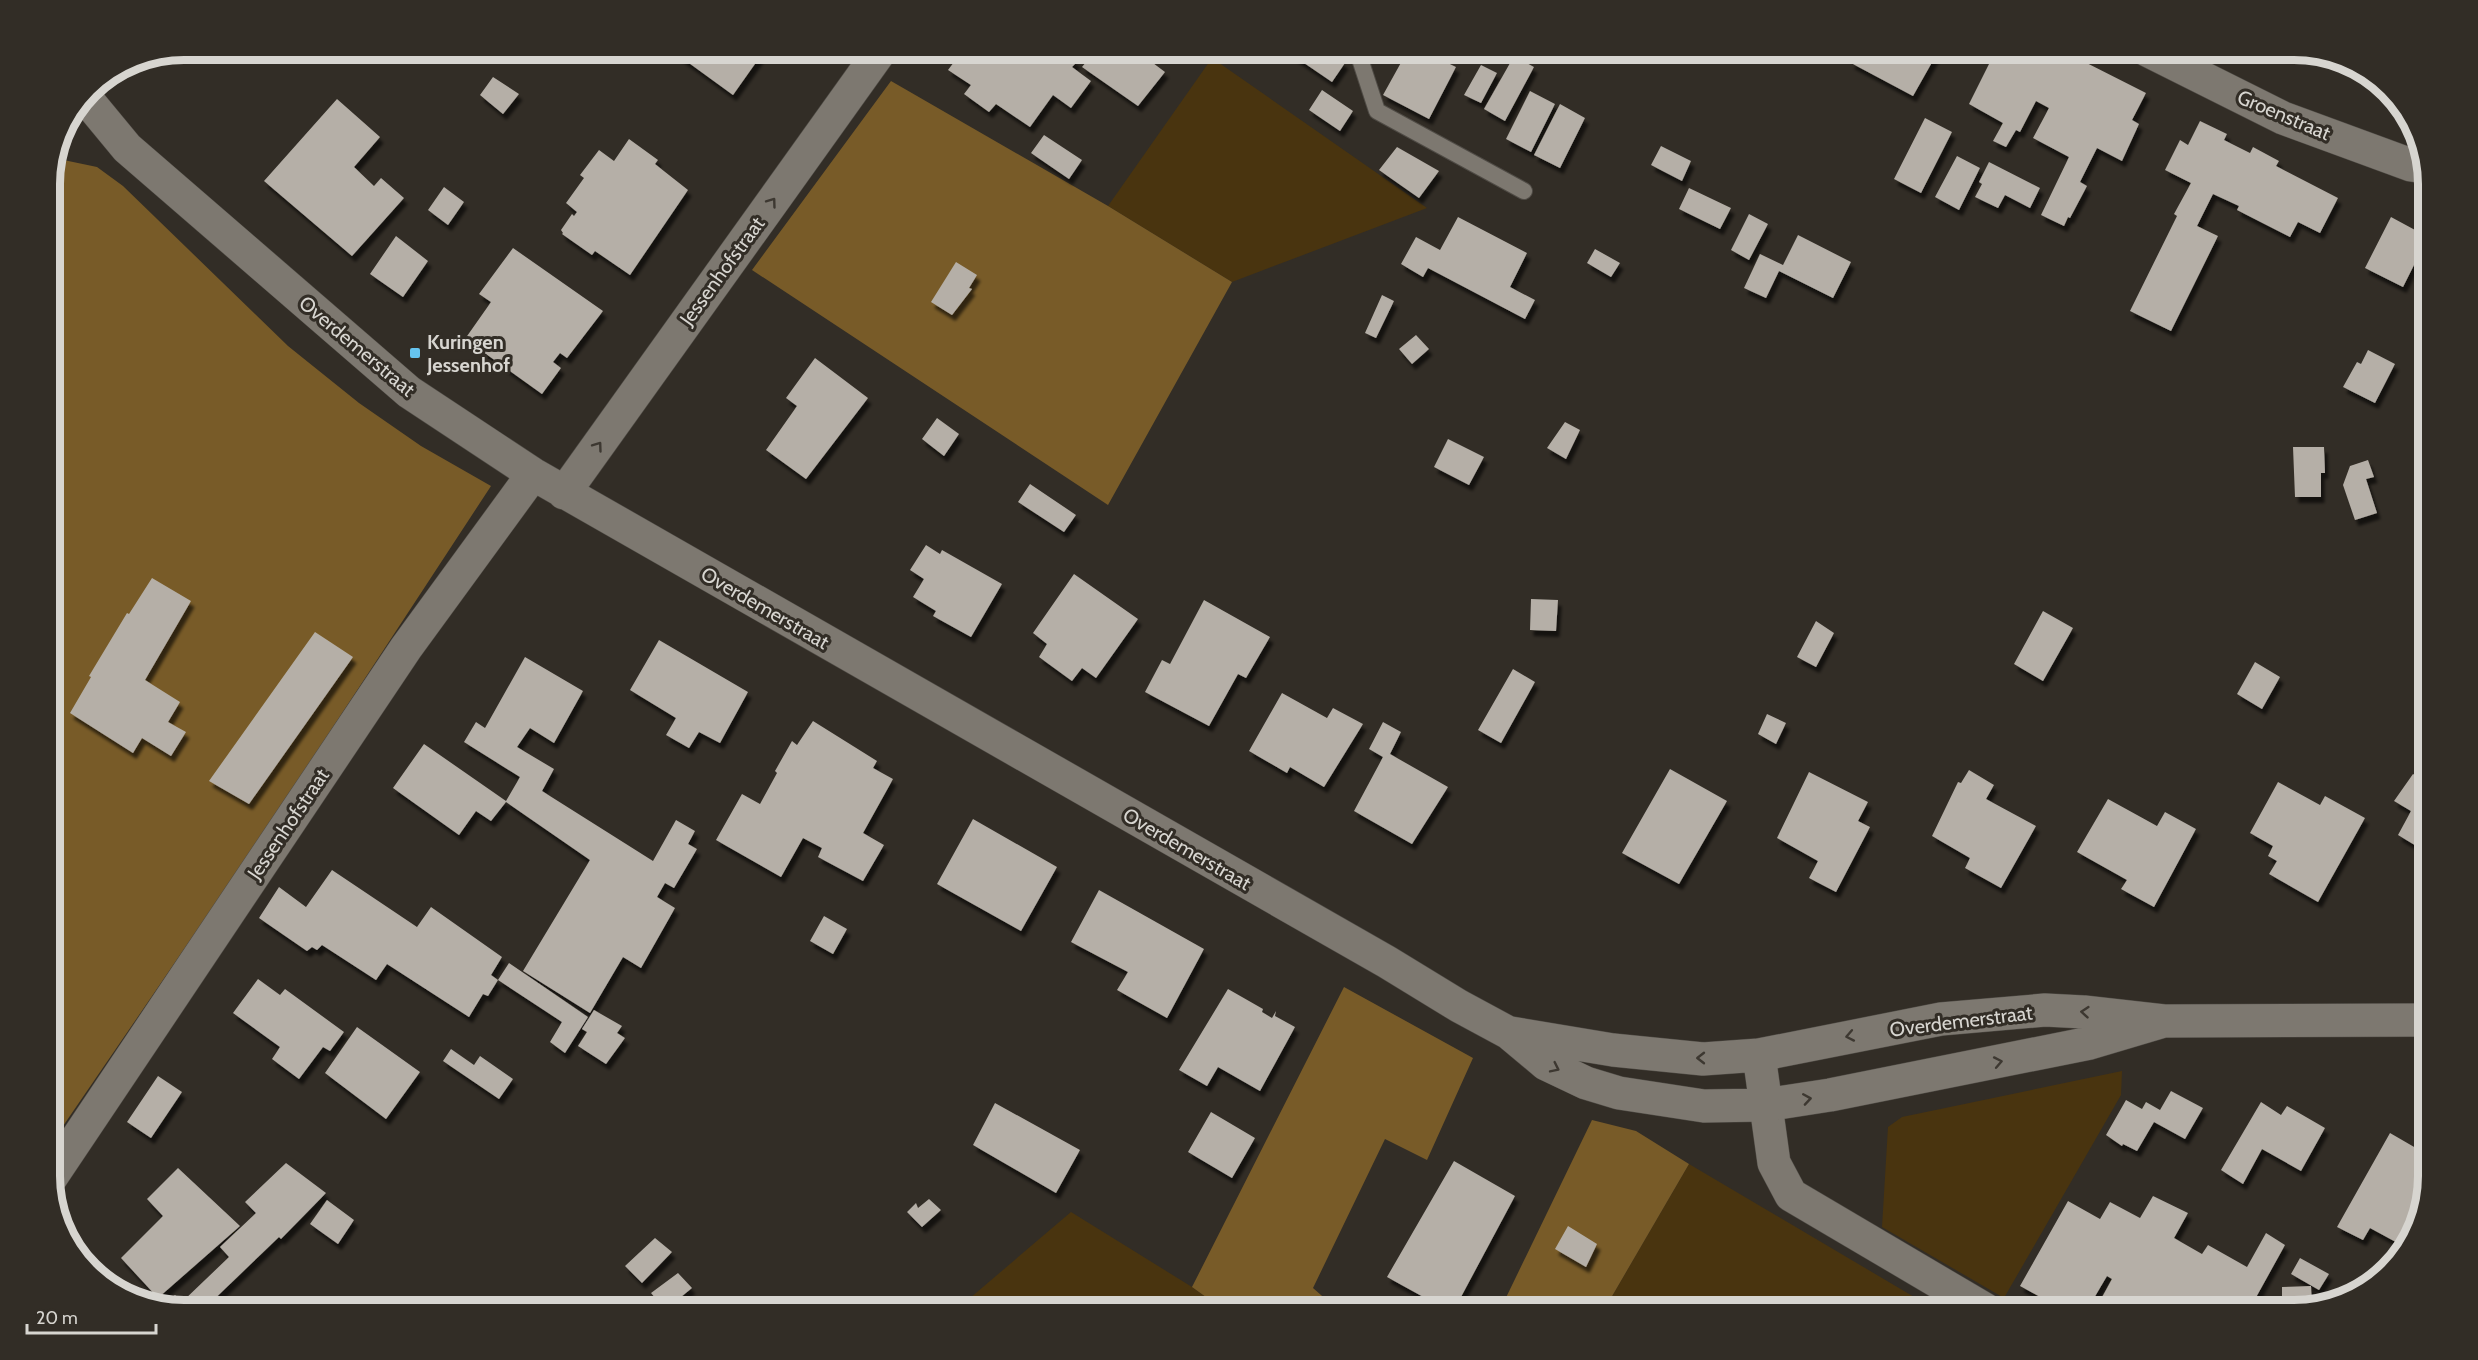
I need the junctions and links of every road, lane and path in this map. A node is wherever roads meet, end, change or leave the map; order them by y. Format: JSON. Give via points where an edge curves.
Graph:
{"nodes":[{"id":1,"x":874,"y":60,"type":"edge"},
{"id":2,"x":1360,"y":60,"type":"edge"},
{"id":3,"x":2167,"y":60,"type":"edge"},
{"id":4,"x":90,"y":103,"type":"edge"},
{"id":5,"x":2417,"y":166,"type":"edge"},
{"id":6,"x":1524,"y":191,"type":"dead end"},
{"id":7,"x":533,"y":474,"type":"junction"},
{"id":8,"x":564,"y":493,"type":"junction"},
{"id":9,"x":2418,"y":1020,"type":"edge"},
{"id":10,"x":2164,"y":1021,"type":"junction"},
{"id":11,"x":1509,"y":1033,"type":"junction"},
{"id":12,"x":1760,"y":1055,"type":"junction"},
{"id":13,"x":1765,"y":1105,"type":"junction"},
{"id":14,"x":60,"y":1164,"type":"edge"},
{"id":15,"x":1968,"y":1300,"type":"edge"}],
"edges":[{"from":8,"to":1,"type":"street","name":"Jessenhofstraat","one_way":true},
{"from":2,"to":6,"type":"lane","via":[[1377,111]]},
{"from":3,"to":5,"type":"street","name":"Groenstraat","via":[[2283,118]]},
{"from":4,"to":7,"type":"street","name":"Overdemerstraat","via":[[128,148],[409,392]]},
{"from":7,"to":8,"type":"street","name":"Overdemerstraat"},
{"from":7,"to":14,"type":"street","name":"Jessenhofstraat","via":[[406,648]]},
{"from":8,"to":11,"type":"street","name":"Overdemerstraat"},
{"from":9,"to":10,"type":"street","name":"Overdemerstraat"},
{"from":10,"to":12,"type":"street","name":"Overdemerstraat","one_way":true,"via":[[2084,1011],[1989,1014],[1941,1019]]},
{"from":13,"to":10,"type":"street","name":"Overdemerstraat","one_way":true,"via":[[2090,1043]]},
{"from":12,"to":11,"type":"street","name":"Overdemerstraat","one_way":true,"via":[[1703,1059],[1659,1056]]},
{"from":11,"to":13,"type":"street","name":"Overdemerstraat","one_way":true,"via":[[1546,1064],[1619,1093],[1704,1107]]},
{"from":12,"to":13,"type":"street"},
{"from":13,"to":15,"type":"street","via":[[1774,1162],[1791,1195]]}]}
